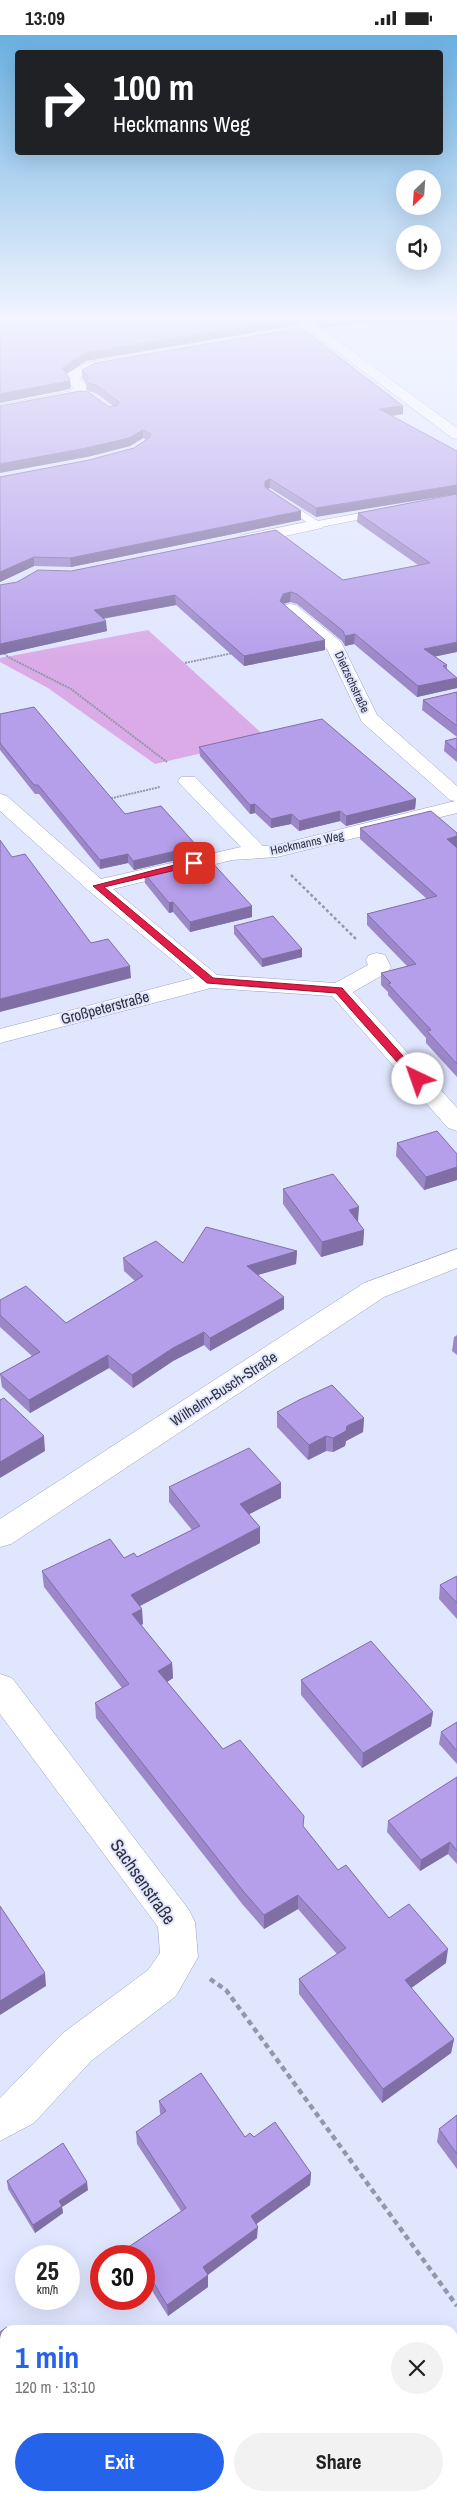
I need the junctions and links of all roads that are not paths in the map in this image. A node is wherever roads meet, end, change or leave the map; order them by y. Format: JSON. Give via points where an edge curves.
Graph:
{"nodes":[{"id":1,"x":270,"y":493,"type":"edge"},
{"id":2,"x":391,"y":511,"type":"edge"},
{"id":3,"x":316,"y":525,"type":"junction"},
{"id":4,"x":228,"y":543,"type":"edge"},
{"id":5,"x":290,"y":609,"type":"edge"},
{"id":6,"x":188,"y":781,"type":"road end"},
{"id":7,"x":457,"y":796,"type":"edge"},
{"id":8,"x":0,"y":800,"type":"edge"},
{"id":9,"x":457,"y":807,"type":"edge"},
{"id":10,"x":9,"y":819,"type":"edge"},
{"id":11,"x":258,"y":852,"type":"junction"},
{"id":12,"x":98,"y":886,"type":"junction"},
{"id":13,"x":377,"y":959,"type":"road end"},
{"id":14,"x":211,"y":981,"type":"junction"},
{"id":15,"x":338,"y":990,"type":"junction"},
{"id":16,"x":0,"y":1036,"type":"edge"},
{"id":17,"x":457,"y":1123,"type":"edge"},
{"id":18,"x":457,"y":1259,"type":"edge"},
{"id":19,"x":0,"y":1535,"type":"edge"},
{"id":20,"x":0,"y":1688,"type":"edge"},
{"id":21,"x":0,"y":2121,"type":"edge"}],
"edges":[{"from":1,"to":3,"type":"lane"},
{"from":2,"to":3,"type":"lane"},
{"from":3,"to":4,"type":"street"},
{"from":5,"to":7,"type":"street","name":"Dietzschstraße","via":[[335,646],[369,718]]},
{"from":6,"to":11,"type":"street"},
{"from":8,"to":10,"type":"street"},
{"from":9,"to":11,"type":"street","name":"Heckmanns Weg","via":[[277,851]]},
{"from":10,"to":12,"type":"street"},
{"from":11,"to":12,"type":"street","name":"Heckmanns Weg","via":[[232,854]]},
{"from":12,"to":14,"type":"street"},
{"from":13,"to":15,"type":"street","via":[[380,967]]},
{"from":14,"to":15,"type":"street","name":"Großpeterstraße"},
{"from":14,"to":16,"type":"street","name":"Großpeterstraße"},
{"from":15,"to":17,"type":"street"},
{"from":18,"to":19,"type":"street","name":"Wilhelm-Busch-Straße","via":[[374,1290]]},
{"from":20,"to":21,"type":"street","name":"Sachsenstraße","via":[[176,1922],[179,1957],[162,1983],[77,2047],[20,2109]]}]}
